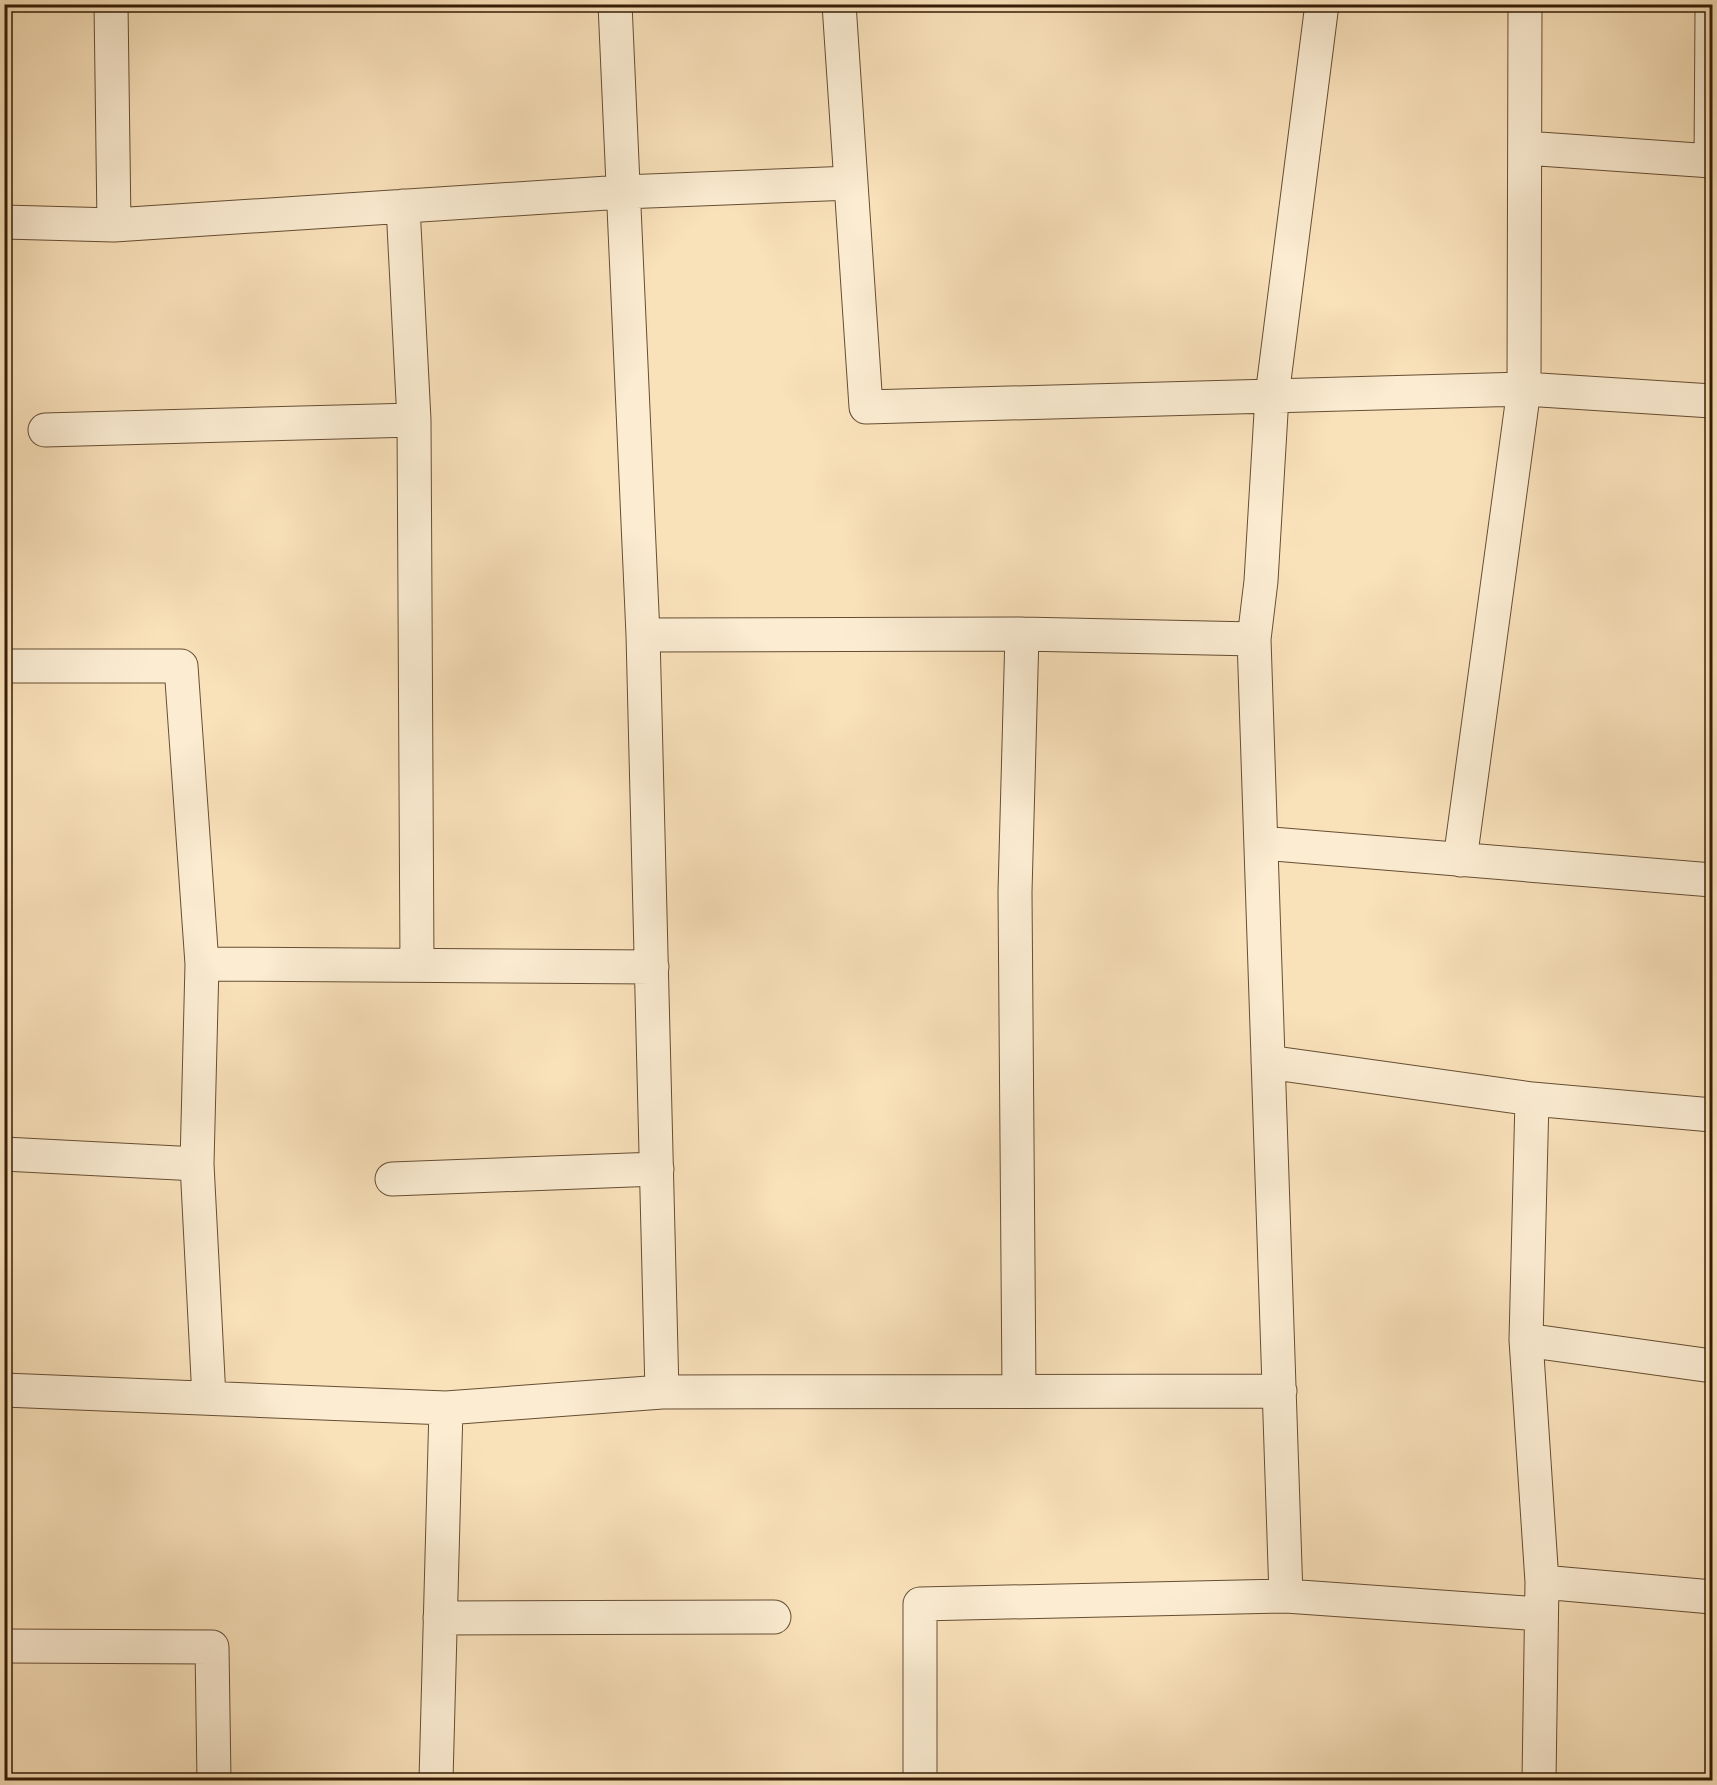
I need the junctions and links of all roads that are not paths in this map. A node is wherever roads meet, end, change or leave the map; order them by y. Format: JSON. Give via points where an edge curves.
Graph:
{"nodes":[{"id":1,"x":111,"y":4,"type":"edge"},
{"id":2,"x":615,"y":4,"type":"edge"},
{"id":3,"x":839,"y":4,"type":"edge"},
{"id":4,"x":1322,"y":4,"type":"edge"},
{"id":5,"x":1525,"y":4,"type":"edge"},
{"id":6,"x":1713,"y":12,"type":"edge"},
{"id":7,"x":1525,"y":148,"type":"junction"},
{"id":8,"x":1712,"y":161,"type":"edge"},
{"id":9,"x":851,"y":183,"type":"junction"},
{"id":10,"x":623,"y":192,"type":"junction"},
{"id":11,"x":403,"y":206,"type":"junction"},
{"id":12,"x":4,"y":222,"type":"edge"},
{"id":13,"x":114,"y":225,"type":"junction"},
{"id":14,"x":1524,"y":390,"type":"junction"},
{"id":15,"x":1272,"y":396,"type":"junction"},
{"id":16,"x":1713,"y":401,"type":"edge"},
{"id":17,"x":414,"y":420,"type":"junction"},
{"id":18,"x":45,"y":430,"type":"dead end"},
{"id":19,"x":1022,"y":634,"type":"junction"},
{"id":20,"x":643,"y":635,"type":"junction"},
{"id":21,"x":1254,"y":639,"type":"junction"},
{"id":22,"x":4,"y":666,"type":"edge"},
{"id":23,"x":1261,"y":843,"type":"junction"},
{"id":24,"x":1460,"y":860,"type":"junction"},
{"id":25,"x":1713,"y":880,"type":"edge"},
{"id":26,"x":202,"y":964,"type":"junction"},
{"id":27,"x":417,"y":965,"type":"junction"},
{"id":28,"x":652,"y":967,"type":"junction"},
{"id":29,"x":1268,"y":1062,"type":"junction"},
{"id":30,"x":1532,"y":1099,"type":"junction"},
{"id":31,"x":1713,"y":1115,"type":"edge"},
{"id":32,"x":4,"y":1154,"type":"edge"},
{"id":33,"x":197,"y":1164,"type":"junction"},
{"id":34,"x":657,"y":1169,"type":"junction"},
{"id":35,"x":392,"y":1179,"type":"dead end"},
{"id":36,"x":1526,"y":1340,"type":"junction"},
{"id":37,"x":1713,"y":1366,"type":"edge"},
{"id":38,"x":4,"y":1390,"type":"edge"},
{"id":39,"x":1019,"y":1391,"type":"junction"},
{"id":40,"x":1280,"y":1391,"type":"junction"},
{"id":41,"x":662,"y":1392,"type":"junction"},
{"id":42,"x":209,"y":1398,"type":"junction"},
{"id":43,"x":446,"y":1408,"type":"junction"},
{"id":44,"x":1542,"y":1582,"type":"junction"},
{"id":45,"x":1286,"y":1596,"type":"junction"},
{"id":46,"x":1713,"y":1597,"type":"edge"},
{"id":47,"x":1541,"y":1614,"type":"junction"},
{"id":48,"x":774,"y":1617,"type":"dead end"},
{"id":49,"x":440,"y":1618,"type":"junction"},
{"id":50,"x":4,"y":1646,"type":"edge"},
{"id":51,"x":214,"y":1780,"type":"edge"},
{"id":52,"x":436,"y":1780,"type":"edge"},
{"id":53,"x":920,"y":1780,"type":"edge"},
{"id":54,"x":1539,"y":1780,"type":"edge"}],
"edges":[{"from":1,"to":13,"type":"street"},
{"from":2,"to":10,"type":"street"},
{"from":3,"to":9,"type":"street"},
{"from":4,"to":15,"type":"street"},
{"from":5,"to":7,"type":"street"},
{"from":6,"to":8,"type":"street"},
{"from":7,"to":8,"type":"street"},
{"from":7,"to":14,"type":"street"},
{"from":9,"to":10,"type":"street"},
{"from":9,"to":15,"type":"street","via":[[866,407]]},
{"from":10,"to":11,"type":"street"},
{"from":10,"to":20,"type":"street"},
{"from":11,"to":13,"type":"street"},
{"from":11,"to":17,"type":"street"},
{"from":12,"to":13,"type":"street"},
{"from":14,"to":15,"type":"street"},
{"from":14,"to":16,"type":"street"},
{"from":14,"to":24,"type":"street"},
{"from":15,"to":21,"type":"street"},
{"from":17,"to":18,"type":"street"},
{"from":17,"to":27,"type":"street"},
{"from":19,"to":20,"type":"street"},
{"from":19,"to":21,"type":"street"},
{"from":19,"to":39,"type":"street","via":[[1015,892]]},
{"from":20,"to":28,"type":"street"},
{"from":21,"to":23,"type":"street"},
{"from":22,"to":26,"type":"street","via":[[181,666]]},
{"from":23,"to":24,"type":"street"},
{"from":23,"to":29,"type":"street"},
{"from":24,"to":25,"type":"street"},
{"from":26,"to":27,"type":"street"},
{"from":26,"to":33,"type":"street"},
{"from":27,"to":28,"type":"street"},
{"from":28,"to":34,"type":"street"},
{"from":29,"to":30,"type":"street"},
{"from":29,"to":40,"type":"street"},
{"from":30,"to":31,"type":"street"},
{"from":30,"to":36,"type":"street"},
{"from":32,"to":33,"type":"street"},
{"from":33,"to":42,"type":"street"},
{"from":34,"to":35,"type":"street"},
{"from":34,"to":41,"type":"street"},
{"from":36,"to":37,"type":"street"},
{"from":36,"to":44,"type":"street"},
{"from":38,"to":42,"type":"street"},
{"from":39,"to":40,"type":"street"},
{"from":39,"to":41,"type":"street"},
{"from":40,"to":45,"type":"street"},
{"from":41,"to":43,"type":"street"},
{"from":42,"to":43,"type":"street"},
{"from":43,"to":49,"type":"street"},
{"from":44,"to":46,"type":"street"},
{"from":44,"to":47,"type":"street"},
{"from":45,"to":47,"type":"street"},
{"from":45,"to":53,"type":"street","via":[[920,1604]]},
{"from":47,"to":54,"type":"street"},
{"from":48,"to":49,"type":"street"},
{"from":49,"to":52,"type":"street"},
{"from":50,"to":51,"type":"street","via":[[212,1647]]}]}
